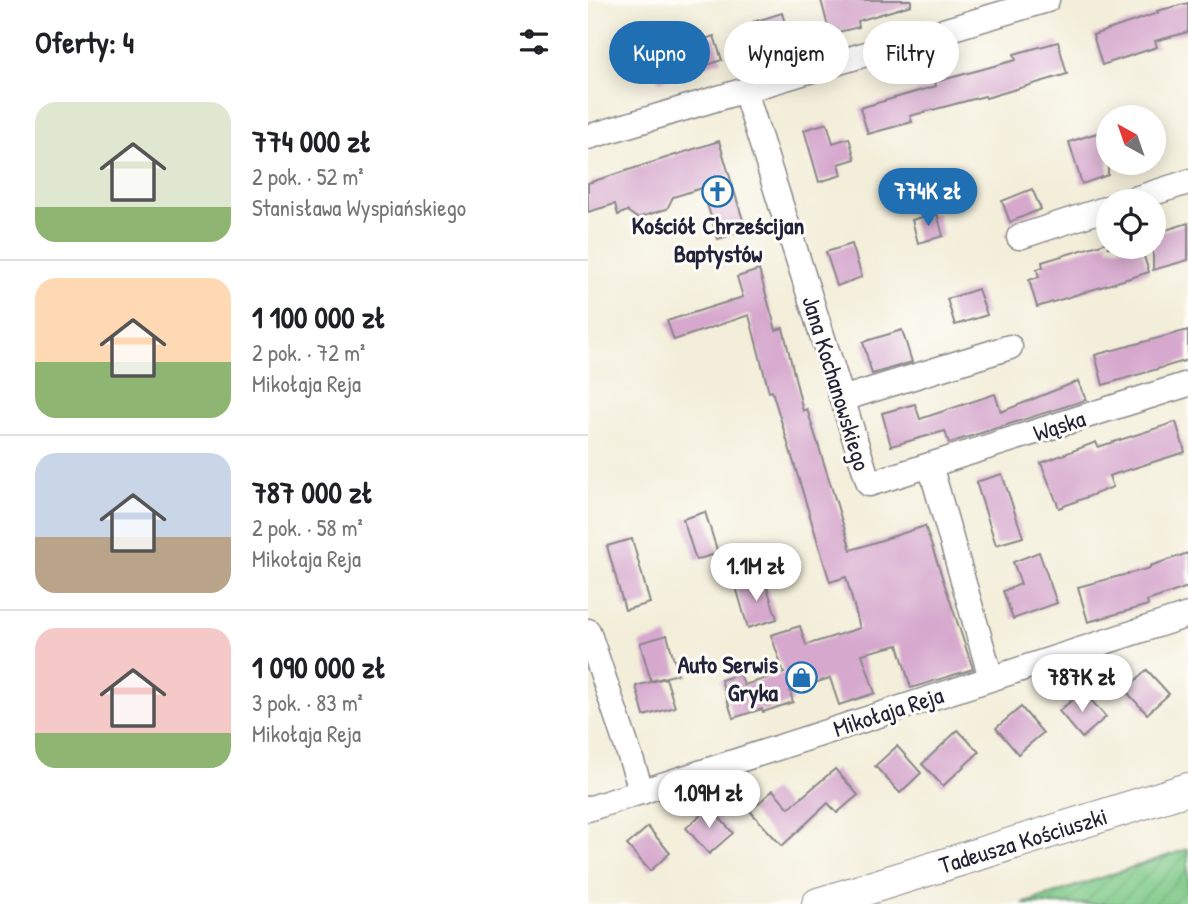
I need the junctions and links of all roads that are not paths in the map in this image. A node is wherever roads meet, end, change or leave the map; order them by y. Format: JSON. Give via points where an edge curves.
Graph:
{"nodes":[{"id":1,"x":1047,"y":0,"type":"edge"},
{"id":2,"x":745,"y":91,"type":"junction"},
{"id":3,"x":588,"y":137,"type":"edge"},
{"id":4,"x":1188,"y":182,"type":"edge"},
{"id":5,"x":1166,"y":189,"type":"edge"},
{"id":6,"x":1096,"y":212,"type":"edge"},
{"id":7,"x":1019,"y":237,"type":"dead end"},
{"id":8,"x":1010,"y":347,"type":"dead end"},
{"id":9,"x":1188,"y":384,"type":"edge"},
{"id":10,"x":842,"y":400,"type":"junction"},
{"id":11,"x":930,"y":465,"type":"junction"},
{"id":12,"x":1188,"y":615,"type":"edge"},
{"id":13,"x":588,"y":631,"type":"edge"},
{"id":14,"x":991,"y":678,"type":"junction"},
{"id":15,"x":1188,"y":789,"type":"edge"},
{"id":16,"x":642,"y":792,"type":"junction"},
{"id":17,"x":588,"y":808,"type":"edge"},
{"id":18,"x":818,"y":904,"type":"edge"}],
"edges":[{"from":1,"to":2,"type":"street"},
{"from":2,"to":3,"type":"street"},
{"from":2,"to":10,"type":"street","name":"Jana Kochanowskiego"},
{"from":4,"to":5,"type":"street"},
{"from":6,"to":7,"type":"street"},
{"from":8,"to":10,"type":"street"},
{"from":9,"to":11,"type":"street","name":"Wąska"},
{"from":10,"to":11,"type":"street","name":"Jana Kochanowskiego","via":[[869,484]]},
{"from":11,"to":14,"type":"street"},
{"from":12,"to":14,"type":"street","name":"Mikołaja Reja"},
{"from":13,"to":16,"type":"street"},
{"from":14,"to":16,"type":"street","name":"Mikołaja Reja"},
{"from":15,"to":18,"type":"street","name":"Tadeusza Kościuszki"},
{"from":16,"to":17,"type":"street","name":"Mikołaja Reja"}]}
